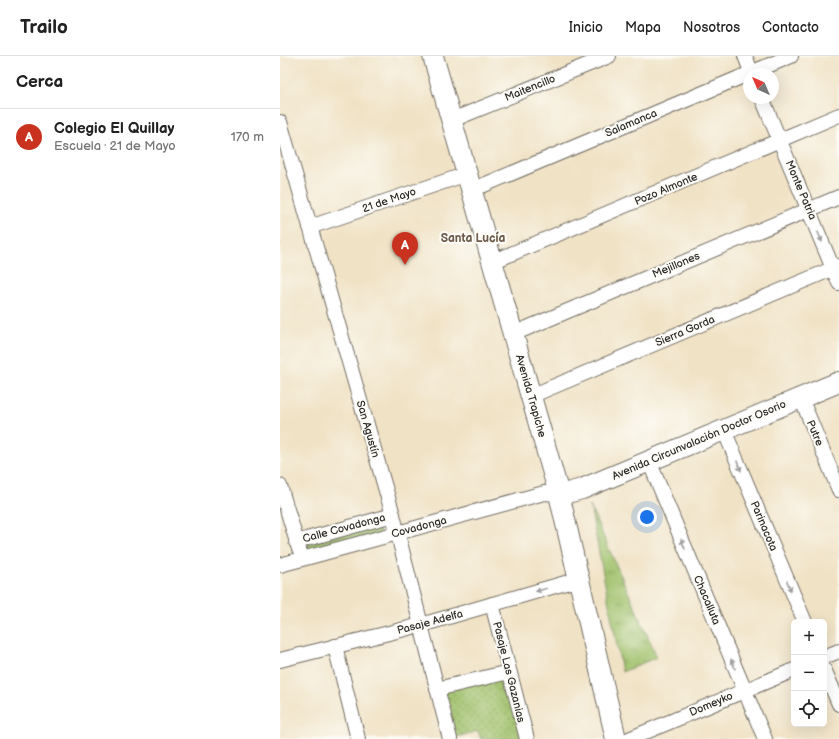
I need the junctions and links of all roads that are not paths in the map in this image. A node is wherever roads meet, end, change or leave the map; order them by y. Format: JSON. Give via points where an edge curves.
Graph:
{"nodes":[{"id":1,"x":433,"y":56,"type":"edge"},
{"id":2,"x":609,"y":56,"type":"edge"},
{"id":3,"x":745,"y":56,"type":"edge"},
{"id":4,"x":791,"y":56,"type":"edge"},
{"id":5,"x":750,"y":68,"type":"edge"},
{"id":6,"x":763,"y":68,"type":"edge"},
{"id":7,"x":743,"y":76,"type":"edge"},
{"id":8,"x":765,"y":104,"type":"edge"},
{"id":9,"x":839,"y":116,"type":"edge"},
{"id":10,"x":452,"y":120,"type":"junction"},
{"id":11,"x":280,"y":122,"type":"edge"},
{"id":12,"x":780,"y":141,"type":"junction"},
{"id":13,"x":469,"y":182,"type":"junction"},
{"id":14,"x":839,"y":197,"type":"edge"},
{"id":15,"x":808,"y":210,"type":"junction"},
{"id":16,"x":310,"y":227,"type":"junction"},
{"id":17,"x":492,"y":262,"type":"junction"},
{"id":18,"x":836,"y":268,"type":"edge"},
{"id":19,"x":839,"y":283,"type":"edge"},
{"id":20,"x":513,"y":334,"type":"junction"},
{"id":21,"x":839,"y":382,"type":"edge"},
{"id":22,"x":531,"y":396,"type":"junction"},
{"id":23,"x":801,"y":398,"type":"junction"},
{"id":24,"x":724,"y":430,"type":"junction"},
{"id":25,"x":649,"y":461,"type":"junction"},
{"id":26,"x":280,"y":486,"type":"edge"},
{"id":27,"x":839,"y":490,"type":"edge"},
{"id":28,"x":559,"y":494,"type":"junction"},
{"id":29,"x":393,"y":515,"type":"junction"},
{"id":30,"x":397,"y":533,"type":"junction"},
{"id":31,"x":296,"y":542,"type":"junction"},
{"id":32,"x":302,"y":559,"type":"junction"},
{"id":33,"x":280,"y":565,"type":"edge"},
{"id":34,"x":579,"y":579,"type":"junction"},
{"id":35,"x":492,"y":604,"type":"junction"},
{"id":36,"x":803,"y":619,"type":"edge"},
{"id":37,"x":421,"y":625,"type":"junction"},
{"id":38,"x":335,"y":646,"type":"junction"},
{"id":39,"x":839,"y":651,"type":"edge"},
{"id":40,"x":827,"y":656,"type":"edge"},
{"id":41,"x":280,"y":660,"type":"edge"},
{"id":42,"x":791,"y":671,"type":"edge"},
{"id":43,"x":509,"y":672,"type":"junction"},
{"id":44,"x":827,"y":676,"type":"edge"},
{"id":45,"x":437,"y":689,"type":"junction"},
{"id":46,"x":744,"y":690,"type":"junction"},
{"id":47,"x":839,"y":704,"type":"edge"},
{"id":48,"x":358,"y":739,"type":"edge"},
{"id":49,"x":450,"y":739,"type":"edge"},
{"id":50,"x":527,"y":739,"type":"edge"},
{"id":51,"x":616,"y":739,"type":"edge"},
{"id":52,"x":629,"y":739,"type":"edge"},
{"id":53,"x":764,"y":739,"type":"edge"}],
"edges":[{"from":1,"to":10,"type":"street","name":"Avenida Trapiche"},
{"from":2,"to":10,"type":"street","name":"Maitencillo"},
{"from":3,"to":5,"type":"street"},
{"from":4,"to":6,"type":"street","name":"Salamanca"},
{"from":7,"to":13,"type":"street","name":"Salamanca"},
{"from":8,"to":12,"type":"street","name":"Monte Patria"},
{"from":9,"to":12,"type":"street","name":"Pozo Almonte"},
{"from":10,"to":13,"type":"street","name":"Avenida Trapiche"},
{"from":11,"to":16,"type":"street","name":"San Agustín"},
{"from":12,"to":15,"type":"street","name":"Monte Patria"},
{"from":12,"to":17,"type":"street","name":"Pozo Almonte"},
{"from":13,"to":16,"type":"street","name":"21 de Mayo"},
{"from":13,"to":17,"type":"street","name":"Avenida Trapiche"},
{"from":14,"to":15,"type":"street","name":"Mejillones"},
{"from":15,"to":18,"type":"street","name":"Monte Patria","one_way":true},
{"from":15,"to":20,"type":"street","name":"Mejillones"},
{"from":16,"to":29,"type":"street","name":"San Agustín"},
{"from":17,"to":20,"type":"street","name":"Avenida Trapiche"},
{"from":18,"to":19,"type":"street","name":"Monte Patria"},
{"from":18,"to":22,"type":"street","name":"Sierra Gorda"},
{"from":20,"to":22,"type":"street","name":"Avenida Trapiche"},
{"from":21,"to":23,"type":"street","name":"Avenida Circunvalación Doctor Osorio"},
{"from":22,"to":28,"type":"street","name":"Avenida Trapiche"},
{"from":23,"to":24,"type":"street","name":"Avenida Circunvalación Doctor Osorio"},
{"from":23,"to":27,"type":"street","name":"Putre"},
{"from":24,"to":25,"type":"street","name":"Avenida Circunvalación Doctor Osorio"},
{"from":24,"to":36,"type":"street","name":"Parinacota","one_way":true},
{"from":25,"to":28,"type":"street","name":"Avenida Circunvalación Doctor Osorio","via":[[582,489]]},
{"from":46,"to":25,"type":"street","name":"Chacalluta","one_way":true},
{"from":26,"to":31,"type":"street"},
{"from":28,"to":30,"type":"street","name":"Covadonga","via":[[544,493]]},
{"from":28,"to":34,"type":"street","name":"Avenida Trapiche"},
{"from":29,"to":30,"type":"street","name":"San Agustín"},
{"from":29,"to":31,"type":"street","name":"Calle Covadonga"},
{"from":30,"to":32,"type":"street","name":"Covadonga"},
{"from":30,"to":37,"type":"street","name":"San Agustín"},
{"from":31,"to":32,"type":"street"},
{"from":32,"to":33,"type":"street","name":"Covadonga"},
{"from":34,"to":35,"type":"street","name":"Pasaje Adelfa","one_way":true},
{"from":34,"to":51,"type":"street","name":"Avenida Trapiche"},
{"from":35,"to":37,"type":"street","name":"Pasaje Adelfa"},
{"from":35,"to":43,"type":"street","name":"Pasaje Las Gazanias"},
{"from":37,"to":38,"type":"street","name":"Pasaje Adelfa"},
{"from":37,"to":45,"type":"street","name":"San Agustín"},
{"from":38,"to":41,"type":"street","name":"Pasaje Adelfa"},
{"from":38,"to":48,"type":"street"},
{"from":39,"to":40,"type":"street"},
{"from":42,"to":46,"type":"street","name":"Domeyko"},
{"from":43,"to":45,"type":"street"},
{"from":43,"to":50,"type":"street","name":"Pasaje Las Gazanias"},
{"from":44,"to":47,"type":"street"},
{"from":45,"to":49,"type":"street","name":"San Agustín"},
{"from":46,"to":52,"type":"street","name":"Domeyko"},
{"from":46,"to":53,"type":"street","name":"Chacalluta"}]}
